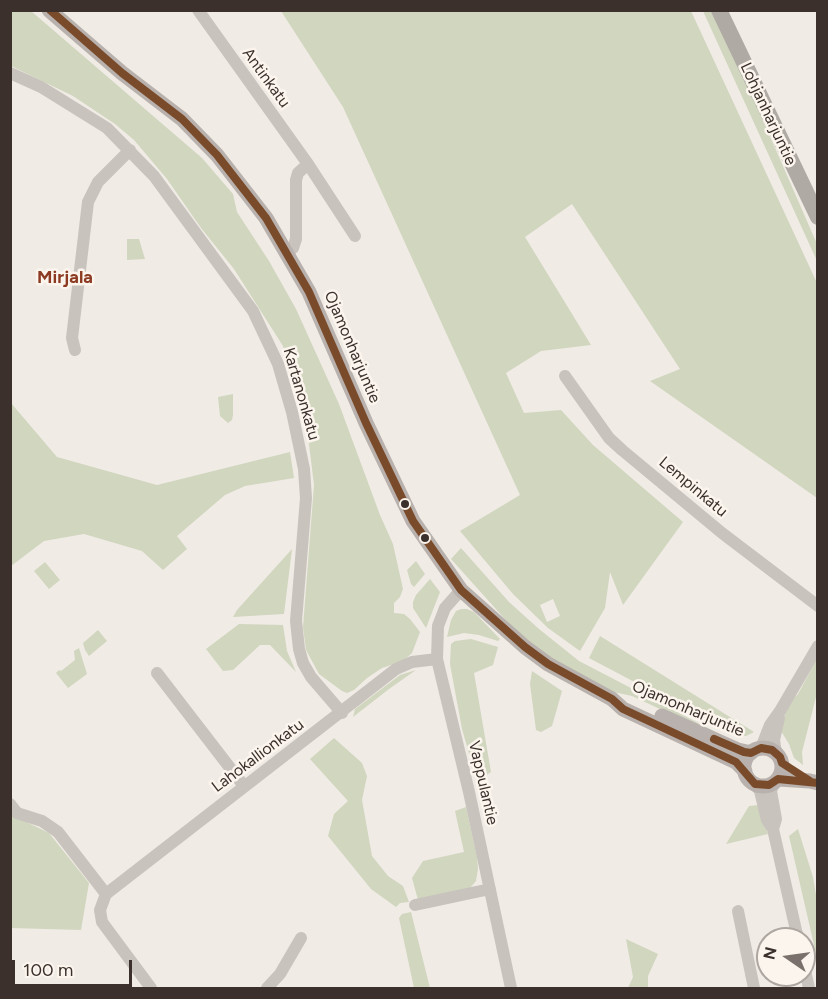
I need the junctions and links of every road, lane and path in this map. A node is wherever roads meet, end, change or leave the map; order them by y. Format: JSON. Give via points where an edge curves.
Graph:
{"nodes":[{"id":1,"x":49,"y":10,"type":"edge"},
{"id":2,"x":198,"y":10,"type":"edge"},
{"id":3,"x":719,"y":10,"type":"edge"},
{"id":4,"x":10,"y":74,"type":"edge"},
{"id":5,"x":130,"y":150,"type":"junction"},
{"id":6,"x":308,"y":164,"type":"junction"},
{"id":7,"x":816,"y":211,"type":"edge"},
{"id":8,"x":355,"y":236,"type":"dead end"},
{"id":9,"x":287,"y":253,"type":"junction"},
{"id":10,"x":75,"y":350,"type":"dead end"},
{"id":11,"x":565,"y":376,"type":"dead end"},
{"id":12,"x":461,"y":590,"type":"junction"},
{"id":13,"x":818,"y":606,"type":"edge"},
{"id":14,"x":818,"y":646,"type":"edge"},
{"id":15,"x":437,"y":659,"type":"junction"},
{"id":16,"x":157,"y":674,"type":"dead end"},
{"id":17,"x":612,"y":699,"type":"junction"},
{"id":18,"x":780,"y":711,"type":"junction"},
{"id":19,"x":342,"y":713,"type":"junction"},
{"id":20,"x":756,"y":750,"type":"junction"},
{"id":21,"x":779,"y":758,"type":"junction"},
{"id":22,"x":745,"y":771,"type":"junction"},
{"id":23,"x":776,"y":781,"type":"junction"},
{"id":24,"x":814,"y":782,"type":"edge"},
{"id":25,"x":755,"y":784,"type":"junction"},
{"id":26,"x":244,"y":786,"type":"junction"},
{"id":27,"x":10,"y":804,"type":"edge"},
{"id":28,"x":773,"y":829,"type":"junction"},
{"id":29,"x":490,"y":889,"type":"junction"},
{"id":30,"x":106,"y":894,"type":"junction"},
{"id":31,"x":415,"y":905,"type":"dead end"},
{"id":32,"x":738,"y":911,"type":"dead end"},
{"id":33,"x":795,"y":927,"type":"edge"},
{"id":34,"x":301,"y":938,"type":"dead end"},
{"id":35,"x":151,"y":988,"type":"edge"},
{"id":36,"x":267,"y":988,"type":"edge"},
{"id":37,"x":511,"y":988,"type":"edge"},
{"id":38,"x":754,"y":988,"type":"edge"}],
"edges":[{"from":1,"to":9,"type":"main road","name":"Ojamonharjuntie","via":[[182,119],[217,155]]},
{"from":2,"to":6,"type":"street","name":"Antinkatu"},
{"from":3,"to":7,"type":"highway","name":"Lohjanharjuntie"},
{"from":4,"to":5,"type":"street","name":"Kartanonkatu","via":[[41,87],[107,128]]},
{"from":5,"to":10,"type":"street","via":[[98,183],[88,202],[72,338]]},
{"from":5,"to":19,"type":"street","name":"Kartanonkatu","via":[[236,286],[253,311],[278,364],[292,412],[306,498],[296,621],[299,649],[312,677]]},
{"from":6,"to":8,"type":"street","name":"Antinkatu"},
{"from":6,"to":9,"type":"street","via":[[296,180],[296,239]]},
{"from":9,"to":12,"type":"main road","name":"Ojamonharjuntie","via":[[309,292],[413,521]]},
{"from":11,"to":13,"type":"street","name":"Lempinkatu","via":[[622,450]]},
{"from":12,"to":15,"type":"street","name":"Vappulantie","via":[[445,608],[438,626]]},
{"from":12,"to":17,"type":"main road","name":"Ojamonharjuntie","via":[[548,664]]},
{"from":14,"to":18,"type":"street"},
{"from":15,"to":19,"type":"street","name":"Lahokallionkatu","via":[[412,662],[396,669]]},
{"from":15,"to":29,"type":"street","name":"Vappulantie"},
{"from":16,"to":26,"type":"street"},
{"from":17,"to":20,"type":"main road","name":"Ojamonharjuntie","via":[[626,701],[738,750]]},
{"from":17,"to":22,"type":"main road","name":"Ojamonharjuntie","via":[[622,709],[735,762]]},
{"from":18,"to":20,"type":"street"},
{"from":18,"to":21,"type":"street","via":[[774,740]]},
{"from":19,"to":26,"type":"street","name":"Lahokallionkatu"},
{"from":20,"to":21,"type":"main road","via":[[772,750]]},
{"from":20,"to":22,"type":"main road","via":[[745,762]]},
{"from":21,"to":23,"type":"main road","via":[[782,774]]},
{"from":21,"to":24,"type":"main road"},
{"from":22,"to":25,"type":"main road"},
{"from":23,"to":24,"type":"main road"},
{"from":23,"to":25,"type":"main road","via":[[764,786]]},
{"from":23,"to":28,"type":"street","via":[[771,791],[776,819]]},
{"from":25,"to":28,"type":"street"},
{"from":26,"to":30,"type":"street","name":"Lahokallionkatu"},
{"from":27,"to":30,"type":"street","via":[[17,813],[42,821],[58,832]]},
{"from":28,"to":33,"type":"street"},
{"from":29,"to":31,"type":"street"},
{"from":29,"to":37,"type":"street","name":"Vappulantie"},
{"from":30,"to":35,"type":"street","via":[[100,910],[102,922]]},
{"from":32,"to":38,"type":"street"},
{"from":34,"to":36,"type":"street"}]}
